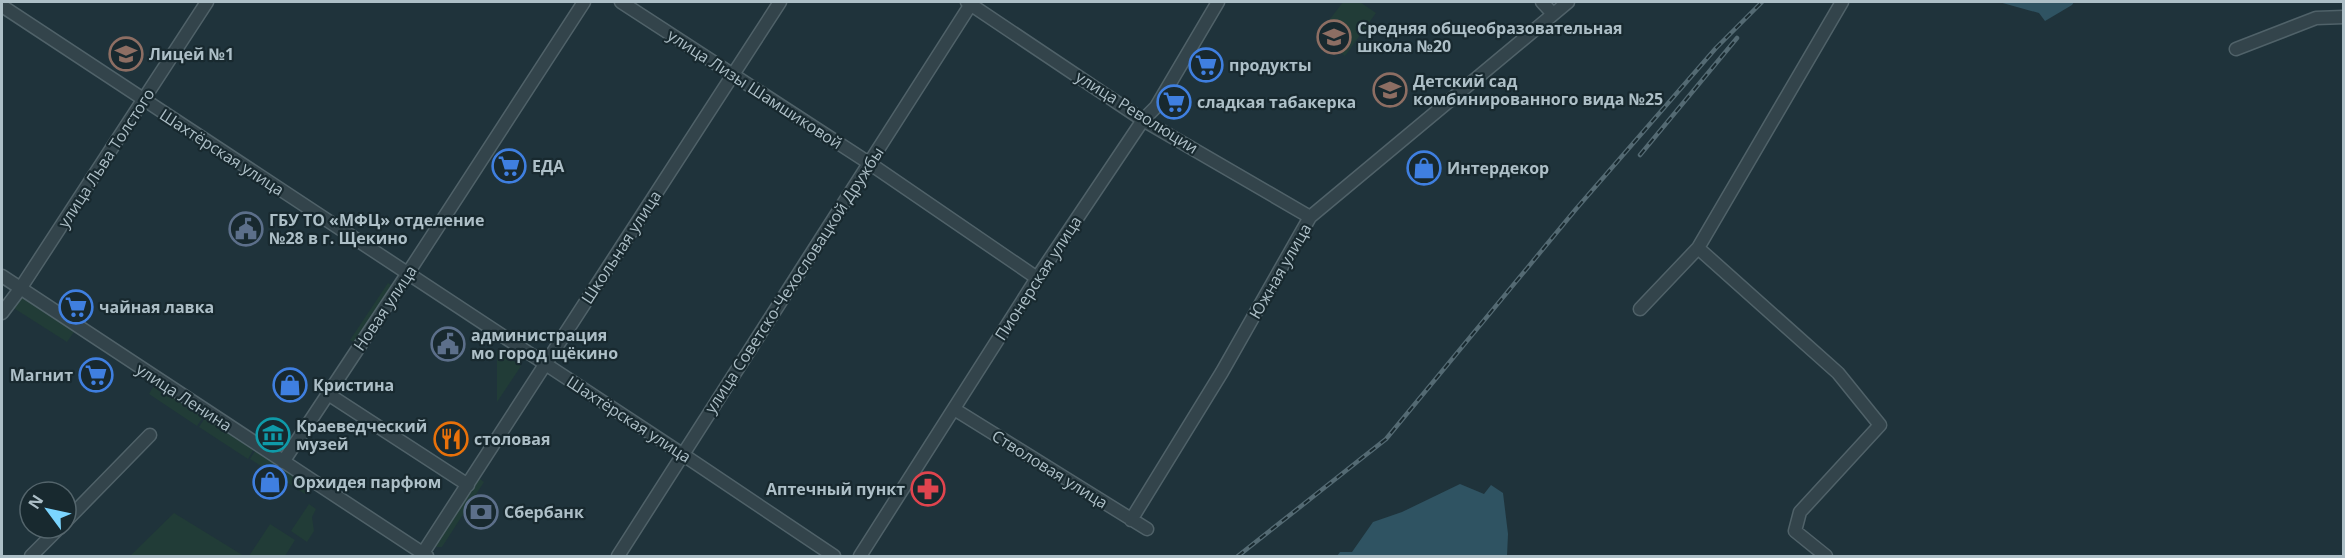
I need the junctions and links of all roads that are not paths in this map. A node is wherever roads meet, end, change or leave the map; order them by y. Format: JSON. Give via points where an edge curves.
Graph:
{"nodes":[{"id":1,"x":207,"y":2,"type":"edge"},
{"id":2,"x":584,"y":2,"type":"edge"},
{"id":3,"x":621,"y":2,"type":"edge"},
{"id":4,"x":780,"y":2,"type":"edge"},
{"id":5,"x":1218,"y":2,"type":"edge"},
{"id":6,"x":1542,"y":2,"type":"edge"},
{"id":7,"x":1568,"y":2,"type":"edge"},
{"id":8,"x":1842,"y":2,"type":"edge"},
{"id":9,"x":969,"y":3,"type":"edge"},
{"id":10,"x":2,"y":6,"type":"edge"},
{"id":11,"x":1553,"y":15,"type":"junction"},
{"id":12,"x":2343,"y":17,"type":"edge"},
{"id":13,"x":2236,"y":49,"type":"dead end"},
{"id":14,"x":733,"y":75,"type":"junction"},
{"id":15,"x":144,"y":101,"type":"junction"},
{"id":16,"x":1143,"y":120,"type":"junction"},
{"id":17,"x":869,"y":164,"type":"junction"},
{"id":18,"x":1310,"y":217,"type":"junction"},
{"id":19,"x":1698,"y":248,"type":"junction"},
{"id":20,"x":408,"y":273,"type":"junction"},
{"id":21,"x":2,"y":276,"type":"edge"},
{"id":22,"x":1037,"y":278,"type":"junction"},
{"id":23,"x":20,"y":289,"type":"junction"},
{"id":24,"x":1640,"y":309,"type":"dead end"},
{"id":25,"x":2,"y":313,"type":"edge"},
{"id":26,"x":545,"y":365,"type":"junction"},
{"id":27,"x":328,"y":394,"type":"junction"},
{"id":28,"x":954,"y":409,"type":"junction"},
{"id":29,"x":150,"y":435,"type":"dead end"},
{"id":30,"x":682,"y":454,"type":"junction"},
{"id":31,"x":283,"y":462,"type":"junction"},
{"id":32,"x":468,"y":485,"type":"junction"},
{"id":33,"x":78,"y":509,"type":"edge"},
{"id":34,"x":1131,"y":520,"type":"junction"},
{"id":35,"x":1147,"y":530,"type":"dead end"},
{"id":36,"x":47,"y":540,"type":"edge"},
{"id":37,"x":425,"y":555,"type":"edge"},
{"id":38,"x":31,"y":556,"type":"edge"},
{"id":39,"x":618,"y":556,"type":"edge"},
{"id":40,"x":834,"y":556,"type":"edge"},
{"id":41,"x":860,"y":556,"type":"edge"},
{"id":42,"x":1826,"y":556,"type":"edge"}],
"edges":[{"from":1,"to":15,"type":"street","name":"улица Льва Толстого"},
{"from":2,"to":20,"type":"street","name":"Новая улица"},
{"from":3,"to":14,"type":"street","name":"улица Лизы Шамшиковой"},
{"from":4,"to":14,"type":"street","name":"Школьная улица"},
{"from":5,"to":16,"type":"street","name":"Пионерская улица","via":[[1156,106]]},
{"from":6,"to":11,"type":"street"},
{"from":7,"to":11,"type":"street","name":"Южная улица"},
{"from":8,"to":19,"type":"street"},
{"from":9,"to":16,"type":"street","name":"улица Революции"},
{"from":9,"to":17,"type":"street","name":"улица Советско-Чехословацкой Дружбы"},
{"from":10,"to":15,"type":"street","name":"Шахтёрская улица"},
{"from":11,"to":18,"type":"street","name":"Южная улица"},
{"from":12,"to":13,"type":"street","via":[[2316,18]]},
{"from":14,"to":17,"type":"street","name":"улица Лизы Шамшиковой"},
{"from":14,"to":26,"type":"street","name":"Школьная улица"},
{"from":15,"to":20,"type":"street","name":"Шахтёрская улица"},
{"from":15,"to":23,"type":"street","name":"улица Льва Толстого"},
{"from":16,"to":18,"type":"street","name":"улица Революции"},
{"from":16,"to":22,"type":"street","name":"Пионерская улица"},
{"from":17,"to":22,"type":"street","name":"улица Лизы Шамшиковой"},
{"from":17,"to":30,"type":"street","name":"улица Советско-Чехословацкой Дружбы"},
{"from":18,"to":34,"type":"street","name":"Южная улица","via":[[1222,372]]},
{"from":19,"to":24,"type":"street"},
{"from":19,"to":42,"type":"street","via":[[1838,372],[1880,425],[1800,512],[1795,531]]},
{"from":20,"to":26,"type":"street","name":"Шахтёрская улица"},
{"from":20,"to":27,"type":"street","name":"Новая улица"},
{"from":21,"to":23,"type":"street","name":"улица Ленина"},
{"from":22,"to":28,"type":"street","name":"Пионерская улица"},
{"from":23,"to":25,"type":"street","name":"улица Льва Толстого"},
{"from":23,"to":31,"type":"street","name":"улица Ленина"},
{"from":26,"to":30,"type":"street","name":"Шахтёрская улица"},
{"from":26,"to":32,"type":"street","name":"Школьная улица"},
{"from":27,"to":31,"type":"street","name":"Новая улица"},
{"from":27,"to":32,"type":"street"},
{"from":28,"to":34,"type":"street","name":"Стволовая улица"},
{"from":28,"to":41,"type":"street","name":"Пионерская улица"},
{"from":29,"to":33,"type":"street"},
{"from":30,"to":39,"type":"street","name":"улица Советско-Чехословацкой Дружбы"},
{"from":30,"to":40,"type":"street","name":"Шахтёрская улица"},
{"from":31,"to":37,"type":"street","name":"улица Ленина"},
{"from":32,"to":37,"type":"street","name":"Школьная улица"},
{"from":34,"to":35,"type":"street","name":"Стволовая улица"},
{"from":36,"to":38,"type":"street"}]}
